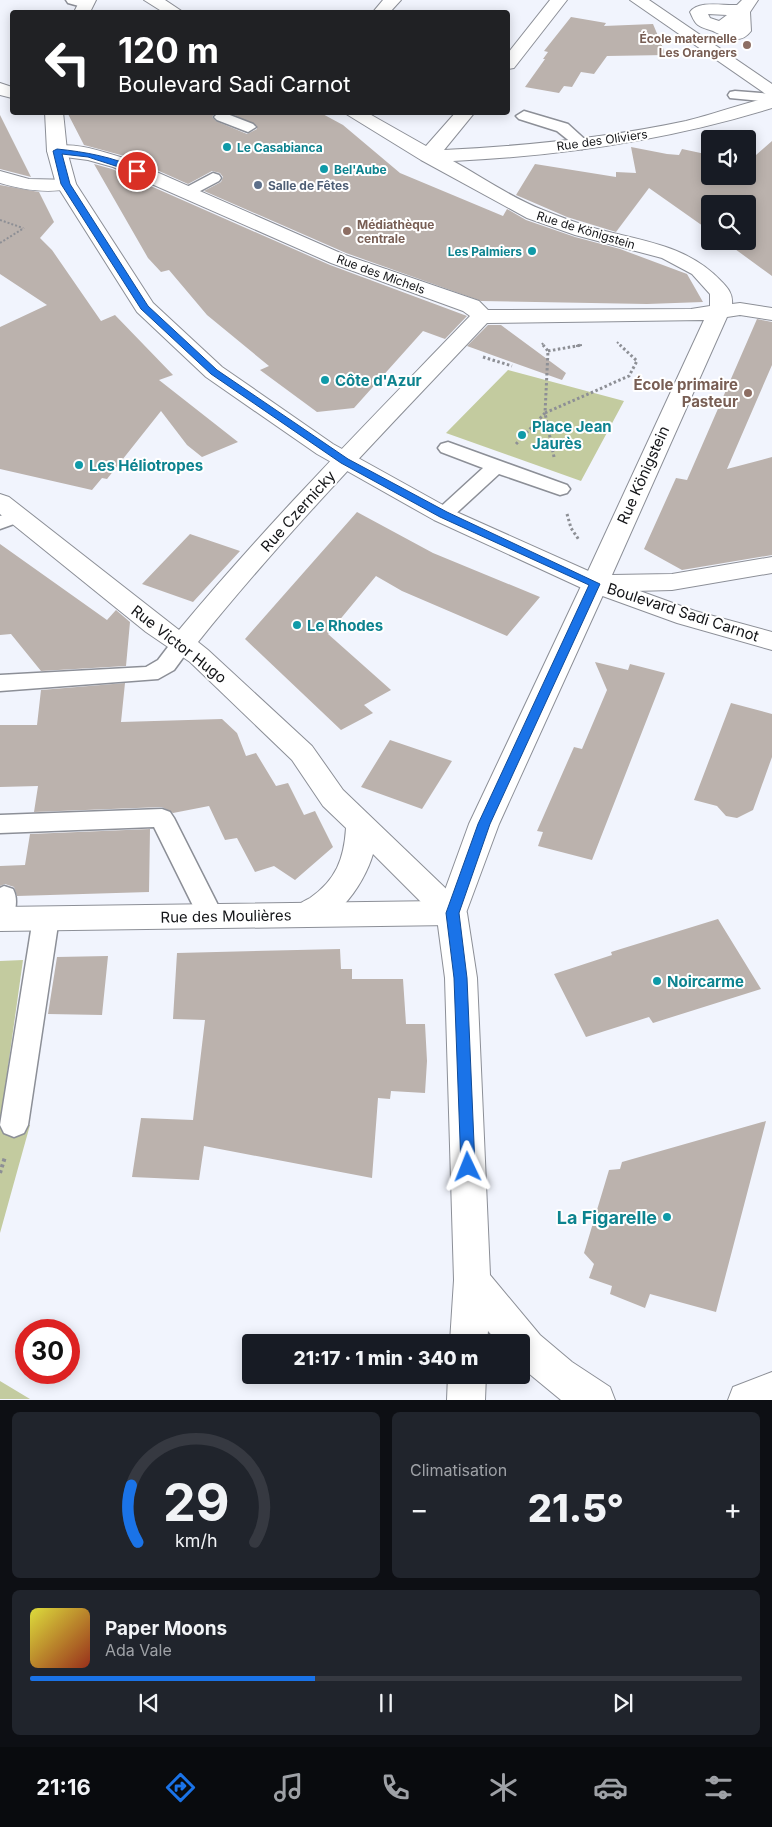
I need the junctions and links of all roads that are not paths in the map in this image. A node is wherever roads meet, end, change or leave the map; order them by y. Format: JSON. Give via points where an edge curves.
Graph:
{"nodes":[{"id":1,"x":155,"y":0,"type":"edge"},
{"id":2,"x":393,"y":0,"type":"edge"},
{"id":3,"x":559,"y":0,"type":"edge"},
{"id":4,"x":638,"y":0,"type":"edge"},
{"id":5,"x":746,"y":7,"type":"edge"},
{"id":6,"x":172,"y":10,"type":"edge"},
{"id":7,"x":383,"y":10,"type":"edge"},
{"id":8,"x":510,"y":61,"type":"edge"},
{"id":9,"x":772,"y":92,"type":"edge"},
{"id":10,"x":735,"y":95,"type":"dead end"},
{"id":11,"x":772,"y":100,"type":"edge"},
{"id":12,"x":54,"y":115,"type":"edge"},
{"id":13,"x":357,"y":115,"type":"edge"},
{"id":14,"x":463,"y":115,"type":"edge"},
{"id":15,"x":222,"y":116,"type":"dead end"},
{"id":16,"x":524,"y":116,"type":"dead end"},
{"id":17,"x":248,"y":127,"type":"dead end"},
{"id":18,"x":582,"y":144,"type":"junction"},
{"id":19,"x":57,"y":151,"type":"junction"},
{"id":20,"x":428,"y":156,"type":"junction"},
{"id":21,"x":0,"y":177,"type":"edge"},
{"id":22,"x":213,"y":178,"type":"dead end"},
{"id":23,"x":66,"y":184,"type":"junction"},
{"id":24,"x":187,"y":193,"type":"junction"},
{"id":25,"x":718,"y":313,"type":"junction"},
{"id":26,"x":772,"y":314,"type":"edge"},
{"id":27,"x":481,"y":317,"type":"junction"},
{"id":28,"x":448,"y":448,"type":"dead end"},
{"id":29,"x":344,"y":461,"type":"junction"},
{"id":30,"x":496,"y":466,"type":"junction"},
{"id":31,"x":560,"y":489,"type":"dead end"},
{"id":32,"x":6,"y":514,"type":"edge"},
{"id":33,"x":444,"y":515,"type":"junction"},
{"id":34,"x":772,"y":565,"type":"edge"},
{"id":35,"x":594,"y":584,"type":"junction"},
{"id":36,"x":772,"y":641,"type":"edge"},
{"id":37,"x":182,"y":644,"type":"junction"},
{"id":38,"x":0,"y":683,"type":"edge"},
{"id":39,"x":0,"y":824,"type":"edge"},
{"id":40,"x":361,"y":825,"type":"junction"},
{"id":41,"x":2,"y":911,"type":"edge"},
{"id":42,"x":452,"y":913,"type":"junction"},
{"id":43,"x":305,"y":915,"type":"junction"},
{"id":44,"x":211,"y":917,"type":"junction"},
{"id":45,"x":46,"y":918,"type":"junction"},
{"id":46,"x":14,"y":1125,"type":"dead end"},
{"id":47,"x":472,"y":1280,"type":"junction"},
{"id":48,"x":469,"y":1334,"type":"edge"},
{"id":49,"x":467,"y":1384,"type":"edge"},
{"id":50,"x":772,"y":1390,"type":"edge"},
{"id":51,"x":466,"y":1400,"type":"edge"},
{"id":52,"x":596,"y":1400,"type":"edge"},
{"id":53,"x":747,"y":1400,"type":"edge"}],
"edges":[{"from":1,"to":6,"type":"street"},
{"from":2,"to":7,"type":"street"},
{"from":3,"to":8,"type":"street"},
{"from":4,"to":9,"type":"street"},
{"from":5,"to":5,"type":"street","via":[[721,28],[703,20],[698,12],[705,8],[739,10]]},
{"from":10,"to":11,"type":"lane"},
{"from":11,"to":18,"type":"street","name":"Rue des Oliviers","via":[[744,111],[677,128]]},
{"from":12,"to":19,"type":"street","name":"Boulevard Sadi Carnot"},
{"from":13,"to":20,"type":"street","name":"Rue de Königstein"},
{"from":14,"to":20,"type":"street"},
{"from":15,"to":17,"type":"lane"},
{"from":16,"to":18,"type":"lane","via":[[560,124]]},
{"from":18,"to":20,"type":"street","name":"Rue des Oliviers","via":[[475,155]]},
{"from":19,"to":23,"type":"street","name":"Boulevard Sadi Carnot"},
{"from":19,"to":24,"type":"street","name":"Rue des Michels","via":[[89,154],[120,163]]},
{"from":20,"to":25,"type":"street","name":"Rue de Königstein","via":[[534,214],[684,261],[699,270],[720,292],[722,301]]},
{"from":21,"to":23,"type":"street","via":[[28,185]]},
{"from":22,"to":24,"type":"lane"},
{"from":23,"to":29,"type":"street","name":"Boulevard Sadi Carnot","via":[[145,307],[214,372]]},
{"from":24,"to":27,"type":"street","name":"Rue des Michels","via":[[338,259],[470,306]]},
{"from":25,"to":26,"type":"street","via":[[740,309]]},
{"from":25,"to":27,"type":"street"},
{"from":25,"to":35,"type":"street","name":"Rue Königstein"},
{"from":27,"to":29,"type":"street","name":"Rue Czernicky"},
{"from":28,"to":30,"type":"lane"},
{"from":29,"to":33,"type":"street","name":"Boulevard Sadi Carnot"},
{"from":29,"to":37,"type":"street","name":"Rue Czernicky","via":[[234,580]]},
{"from":30,"to":31,"type":"lane"},
{"from":30,"to":33,"type":"lane"},
{"from":32,"to":37,"type":"street","name":"Rue Victor Hugo"},
{"from":33,"to":35,"type":"street","name":"Boulevard Sadi Carnot"},
{"from":34,"to":35,"type":"street","via":[[672,582]]},
{"from":35,"to":36,"type":"street","name":"Boulevard Sadi Carnot","via":[[686,617]]},
{"from":35,"to":42,"type":"street","name":"Rue Königstein","via":[[484,824]]},
{"from":37,"to":38,"type":"lane","via":[[166,665],[150,674]]},
{"from":37,"to":40,"type":"street","name":"Rue Victor Hugo","via":[[199,656],[302,753],[333,798]]},
{"from":39,"to":44,"type":"lane","via":[[162,818]]},
{"from":40,"to":42,"type":"street","name":"Rue Victor Hugo"},
{"from":40,"to":43,"type":"street","via":[[356,864],[345,886]]},
{"from":41,"to":45,"type":"street","name":"Rue des Moulières"},
{"from":42,"to":43,"type":"street","name":"Rue des Moulières"},
{"from":42,"to":47,"type":"street","via":[[460,978]]},
{"from":43,"to":44,"type":"street","name":"Rue des Moulières"},
{"from":44,"to":45,"type":"street","name":"Rue des Moulières"},
{"from":45,"to":46,"type":"lane"},
{"from":47,"to":48,"type":"street"},
{"from":47,"to":52,"type":"street","via":[[505,1326],[531,1353]]},
{"from":49,"to":51,"type":"street"},
{"from":50,"to":53,"type":"street"}]}
